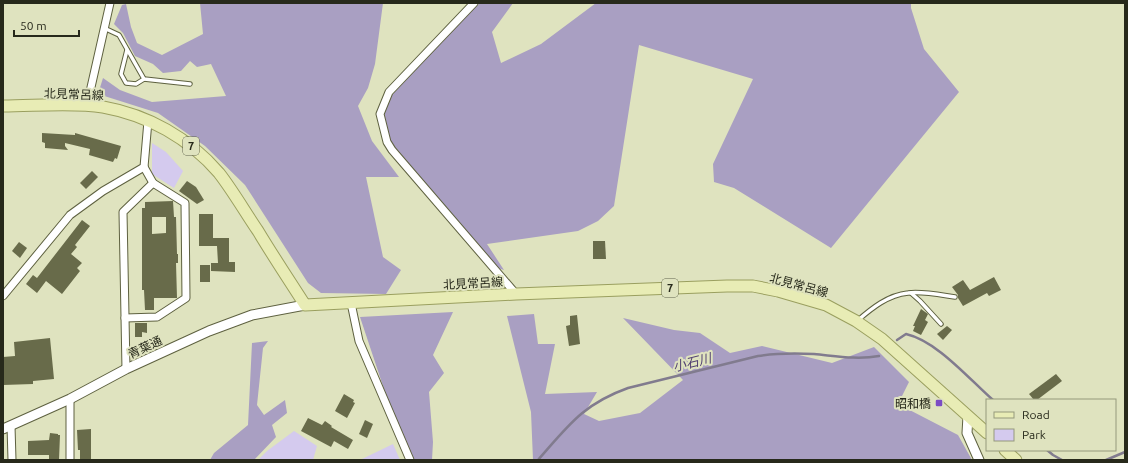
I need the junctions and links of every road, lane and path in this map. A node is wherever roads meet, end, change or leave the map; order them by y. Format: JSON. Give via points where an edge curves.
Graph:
{"nodes":[{"id":1,"x":110,"y":3,"type":"edge"},
{"id":2,"x":474,"y":3,"type":"edge"},
{"id":3,"x":104,"y":28,"type":"junction"},
{"id":4,"x":127,"y":50,"type":"junction"},
{"id":5,"x":144,"y":79,"type":"junction"},
{"id":6,"x":190,"y":84,"type":"dead end"},
{"id":7,"x":87,"y":105,"type":"junction"},
{"id":8,"x":3,"y":106,"type":"edge"},
{"id":9,"x":148,"y":121,"type":"junction"},
{"id":10,"x":144,"y":167,"type":"junction"},
{"id":11,"x":153,"y":183,"type":"junction"},
{"id":12,"x":910,"y":292,"type":"junction"},
{"id":13,"x":516,"y":294,"type":"junction"},
{"id":14,"x":3,"y":296,"type":"edge"},
{"id":15,"x":955,"y":297,"type":"dead end"},
{"id":16,"x":351,"y":303,"type":"junction"},
{"id":17,"x":305,"y":305,"type":"junction"},
{"id":18,"x":125,"y":318,"type":"junction"},
{"id":19,"x":856,"y":321,"type":"junction"},
{"id":20,"x":941,"y":324,"type":"dead end"},
{"id":21,"x":126,"y":369,"type":"junction"},
{"id":22,"x":70,"y":399,"type":"junction"},
{"id":23,"x":968,"y":416,"type":"junction"},
{"id":24,"x":7,"y":427,"type":"edge"},
{"id":25,"x":986,"y":432,"type":"edge"},
{"id":26,"x":1006,"y":451,"type":"edge"},
{"id":27,"x":12,"y":460,"type":"edge"},
{"id":28,"x":70,"y":460,"type":"edge"},
{"id":29,"x":410,"y":460,"type":"edge"},
{"id":30,"x":979,"y":460,"type":"edge"},
{"id":31,"x":1016,"y":460,"type":"edge"}],
"edges":[{"from":1,"to":3,"type":"street"},
{"from":2,"to":13,"type":"street","via":[[389,92],[380,114],[387,142],[392,150]]},
{"from":3,"to":4,"type":"lane","via":[[119,35]]},
{"from":3,"to":7,"type":"street"},
{"from":4,"to":5,"type":"lane"},
{"from":4,"to":5,"type":"lane","via":[[121,74],[126,83],[136,84]]},
{"from":5,"to":6,"type":"lane"},
{"from":7,"to":8,"type":"main road","name":"北見常呂線","number":"7"},
{"from":7,"to":9,"type":"main road","name":"北見常呂線","number":"7","via":[[123,112]]},
{"from":9,"to":10,"type":"street"},
{"from":9,"to":17,"type":"main road","name":"北見常呂線","number":"7","via":[[173,133],[191,146],[219,174]]},
{"from":10,"to":11,"type":"street"},
{"from":10,"to":14,"type":"street","via":[[103,191],[70,215]]},
{"from":11,"to":18,"type":"street","via":[[123,212]]},
{"from":11,"to":18,"type":"street","via":[[185,203],[186,298],[157,317]]},
{"from":12,"to":15,"type":"lane"},
{"from":12,"to":19,"type":"lane","via":[[897,295],[872,308]]},
{"from":12,"to":20,"type":"lane"},
{"from":13,"to":16,"type":"main road","name":"北見常呂線","number":"7"},
{"from":13,"to":19,"type":"main road","name":"北見常呂線","number":"7","via":[[753,286],[826,304]]},
{"from":16,"to":17,"type":"main road","name":"北見常呂線","number":"7"},
{"from":16,"to":29,"type":"street","via":[[359,341]]},
{"from":17,"to":21,"type":"street","name":"青葉通","via":[[252,315],[209,331]]},
{"from":18,"to":21,"type":"street"},
{"from":19,"to":23,"type":"main road","name":"北見常呂線","number":"7","via":[[882,339]]},
{"from":21,"to":22,"type":"street","name":"青葉通"},
{"from":22,"to":24,"type":"street","name":"青葉通"},
{"from":22,"to":28,"type":"street"},
{"from":23,"to":25,"type":"main road","name":"北見常呂線","number":"7"},
{"from":23,"to":30,"type":"street","via":[[967,433]]},
{"from":24,"to":27,"type":"street"},
{"from":26,"to":31,"type":"main road"}]}
